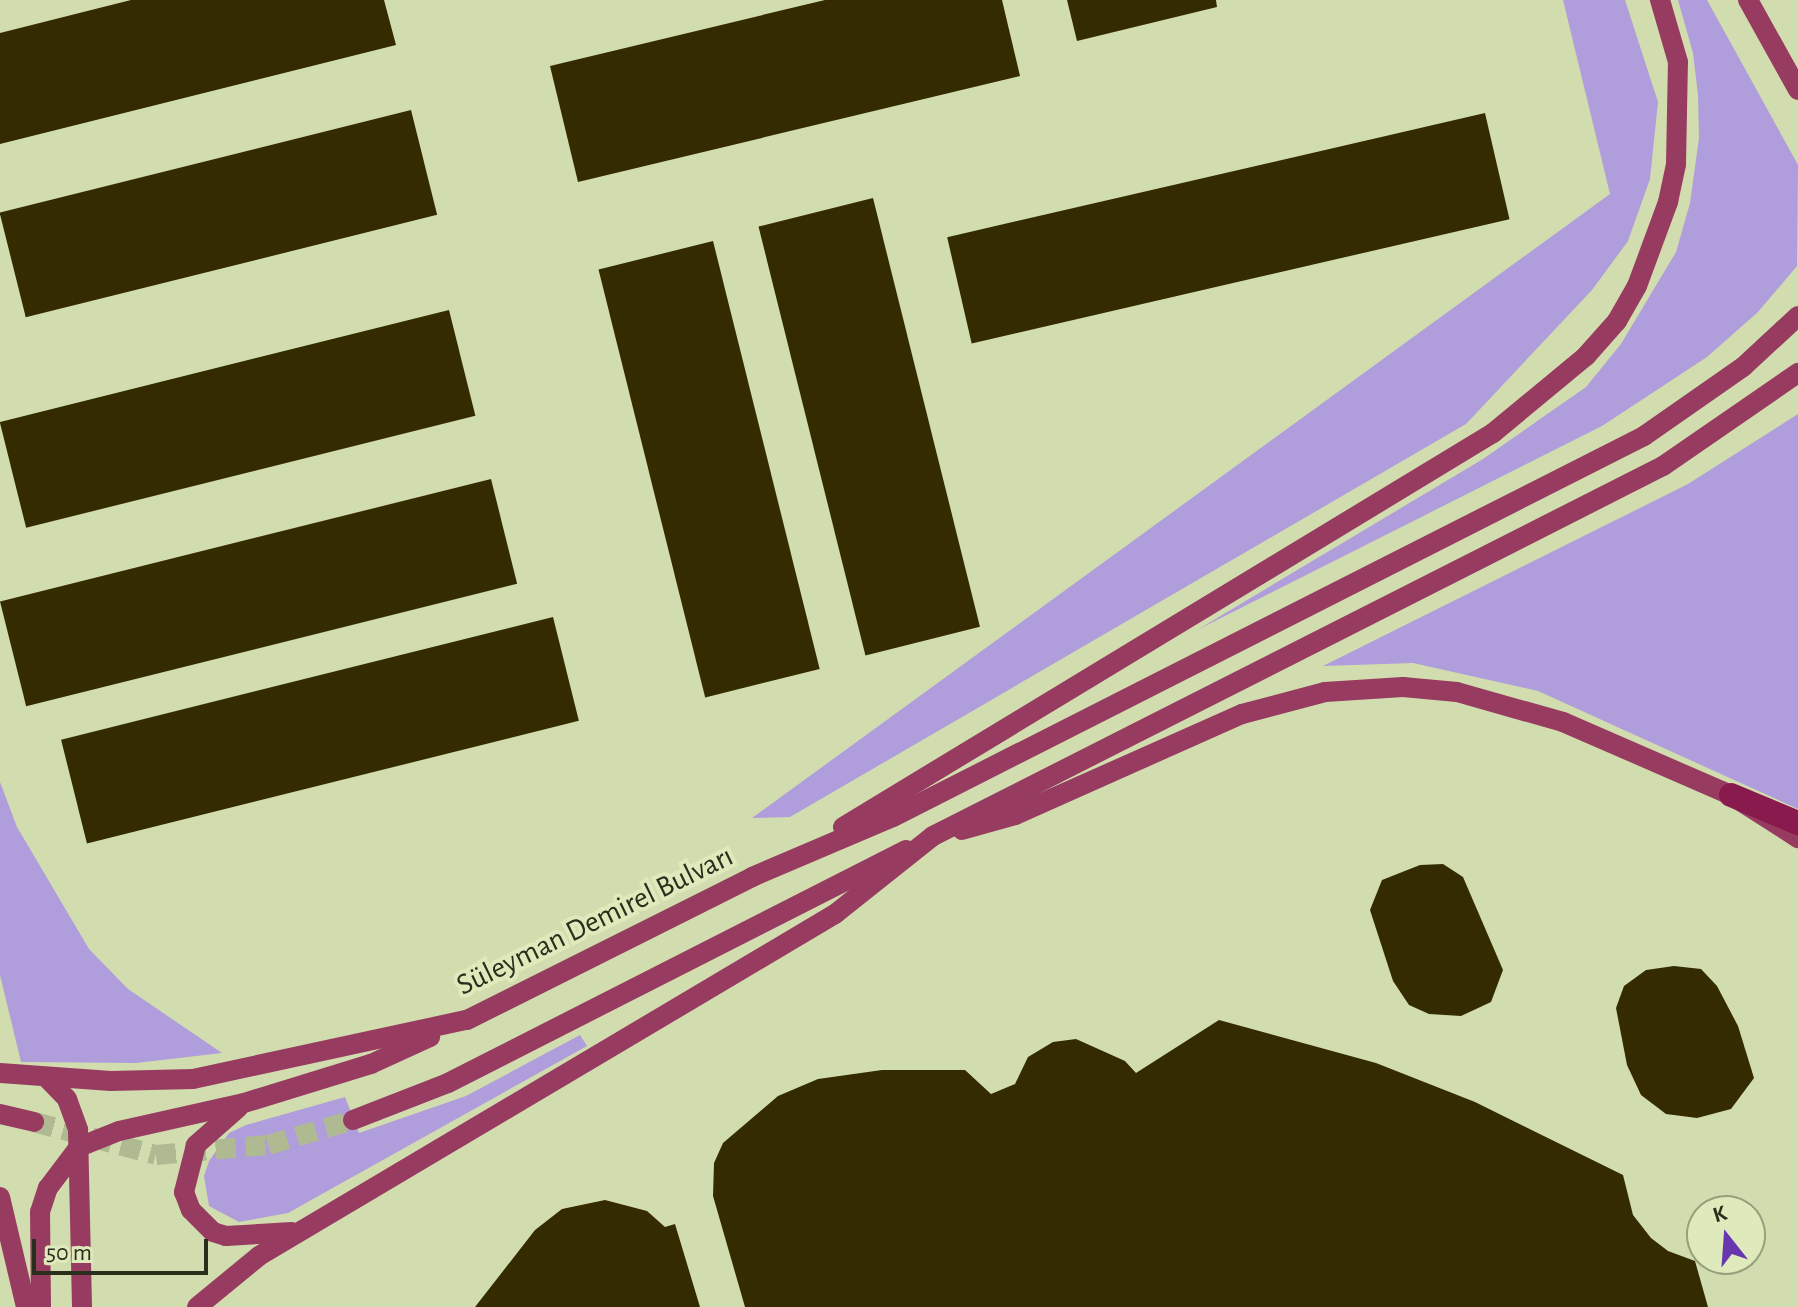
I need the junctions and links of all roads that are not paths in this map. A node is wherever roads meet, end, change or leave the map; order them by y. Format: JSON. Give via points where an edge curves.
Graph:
{"nodes":[{"id":1,"x":1660,"y":0,"type":"edge"},
{"id":2,"x":1748,"y":0,"type":"edge"},
{"id":3,"x":1798,"y":90,"type":"edge"},
{"id":4,"x":1798,"y":316,"type":"edge"},
{"id":5,"x":1798,"y":373,"type":"edge"},
{"id":6,"x":1731,"y":795,"type":"junction"},
{"id":7,"x":1798,"y":823,"type":"edge"},
{"id":8,"x":933,"y":836,"type":"junction"},
{"id":9,"x":1798,"y":838,"type":"edge"},
{"id":10,"x":789,"y":861,"type":"junction"},
{"id":11,"x":467,"y":1020,"type":"junction"},
{"id":12,"x":0,"y":1073,"type":"edge"},
{"id":13,"x":46,"y":1077,"type":"junction"},
{"id":14,"x":244,"y":1103,"type":"junction"},
{"id":15,"x":0,"y":1114,"type":"edge"},
{"id":16,"x":353,"y":1120,"type":"tunnel mouth"},
{"id":17,"x":34,"y":1122,"type":"tunnel mouth"},
{"id":18,"x":79,"y":1147,"type":"junction"},
{"id":19,"x":0,"y":1197,"type":"edge"},
{"id":20,"x":312,"y":1227,"type":"junction"},
{"id":21,"x":26,"y":1307,"type":"edge"},
{"id":22,"x":41,"y":1307,"type":"edge"},
{"id":23,"x":82,"y":1307,"type":"edge"},
{"id":24,"x":197,"y":1307,"type":"edge"}],
"edges":[{"from":1,"to":10,"type":"main road","via":[[1678,62],[1676,164],[1637,286],[1617,321],[1586,356],[1493,433]]},
{"from":2,"to":3,"type":"main road"},
{"from":4,"to":10,"type":"main road","via":[[1743,367],[1644,436],[893,817]]},
{"from":5,"to":8,"type":"main road","via":[[1663,466]]},
{"from":6,"to":7,"type":"highway"},
{"from":6,"to":8,"type":"main road","via":[[1508,704],[1457,692],[1364,686],[1242,714],[1015,815]]},
{"from":6,"to":9,"type":"main road"},
{"from":8,"to":16,"type":"main road","via":[[448,1083]]},
{"from":8,"to":20,"type":"main road","via":[[886,878],[813,928]]},
{"from":10,"to":11,"type":"main road","name":"Süleyman Demirel Bulvarı"},
{"from":11,"to":13,"type":"main road","name":"Süleyman Demirel Bulvarı","via":[[193,1079]]},
{"from":11,"to":14,"type":"main road","via":[[371,1064]]},
{"from":12,"to":13,"type":"main road","name":"Süleyman Demirel Bulvarı"},
{"from":13,"to":18,"type":"main road","via":[[71,1107]]},
{"from":14,"to":18,"type":"main road","via":[[119,1131]]},
{"from":14,"to":20,"type":"main road","via":[[196,1145],[184,1192],[191,1210],[213,1232],[226,1236]]},
{"from":15,"to":17,"type":"main road"},
{"from":18,"to":22,"type":"main road","via":[[48,1188],[40,1212]]},
{"from":18,"to":23,"type":"main road"},
{"from":19,"to":21,"type":"main road"},
{"from":20,"to":24,"type":"main road","via":[[259,1256]]}]}
